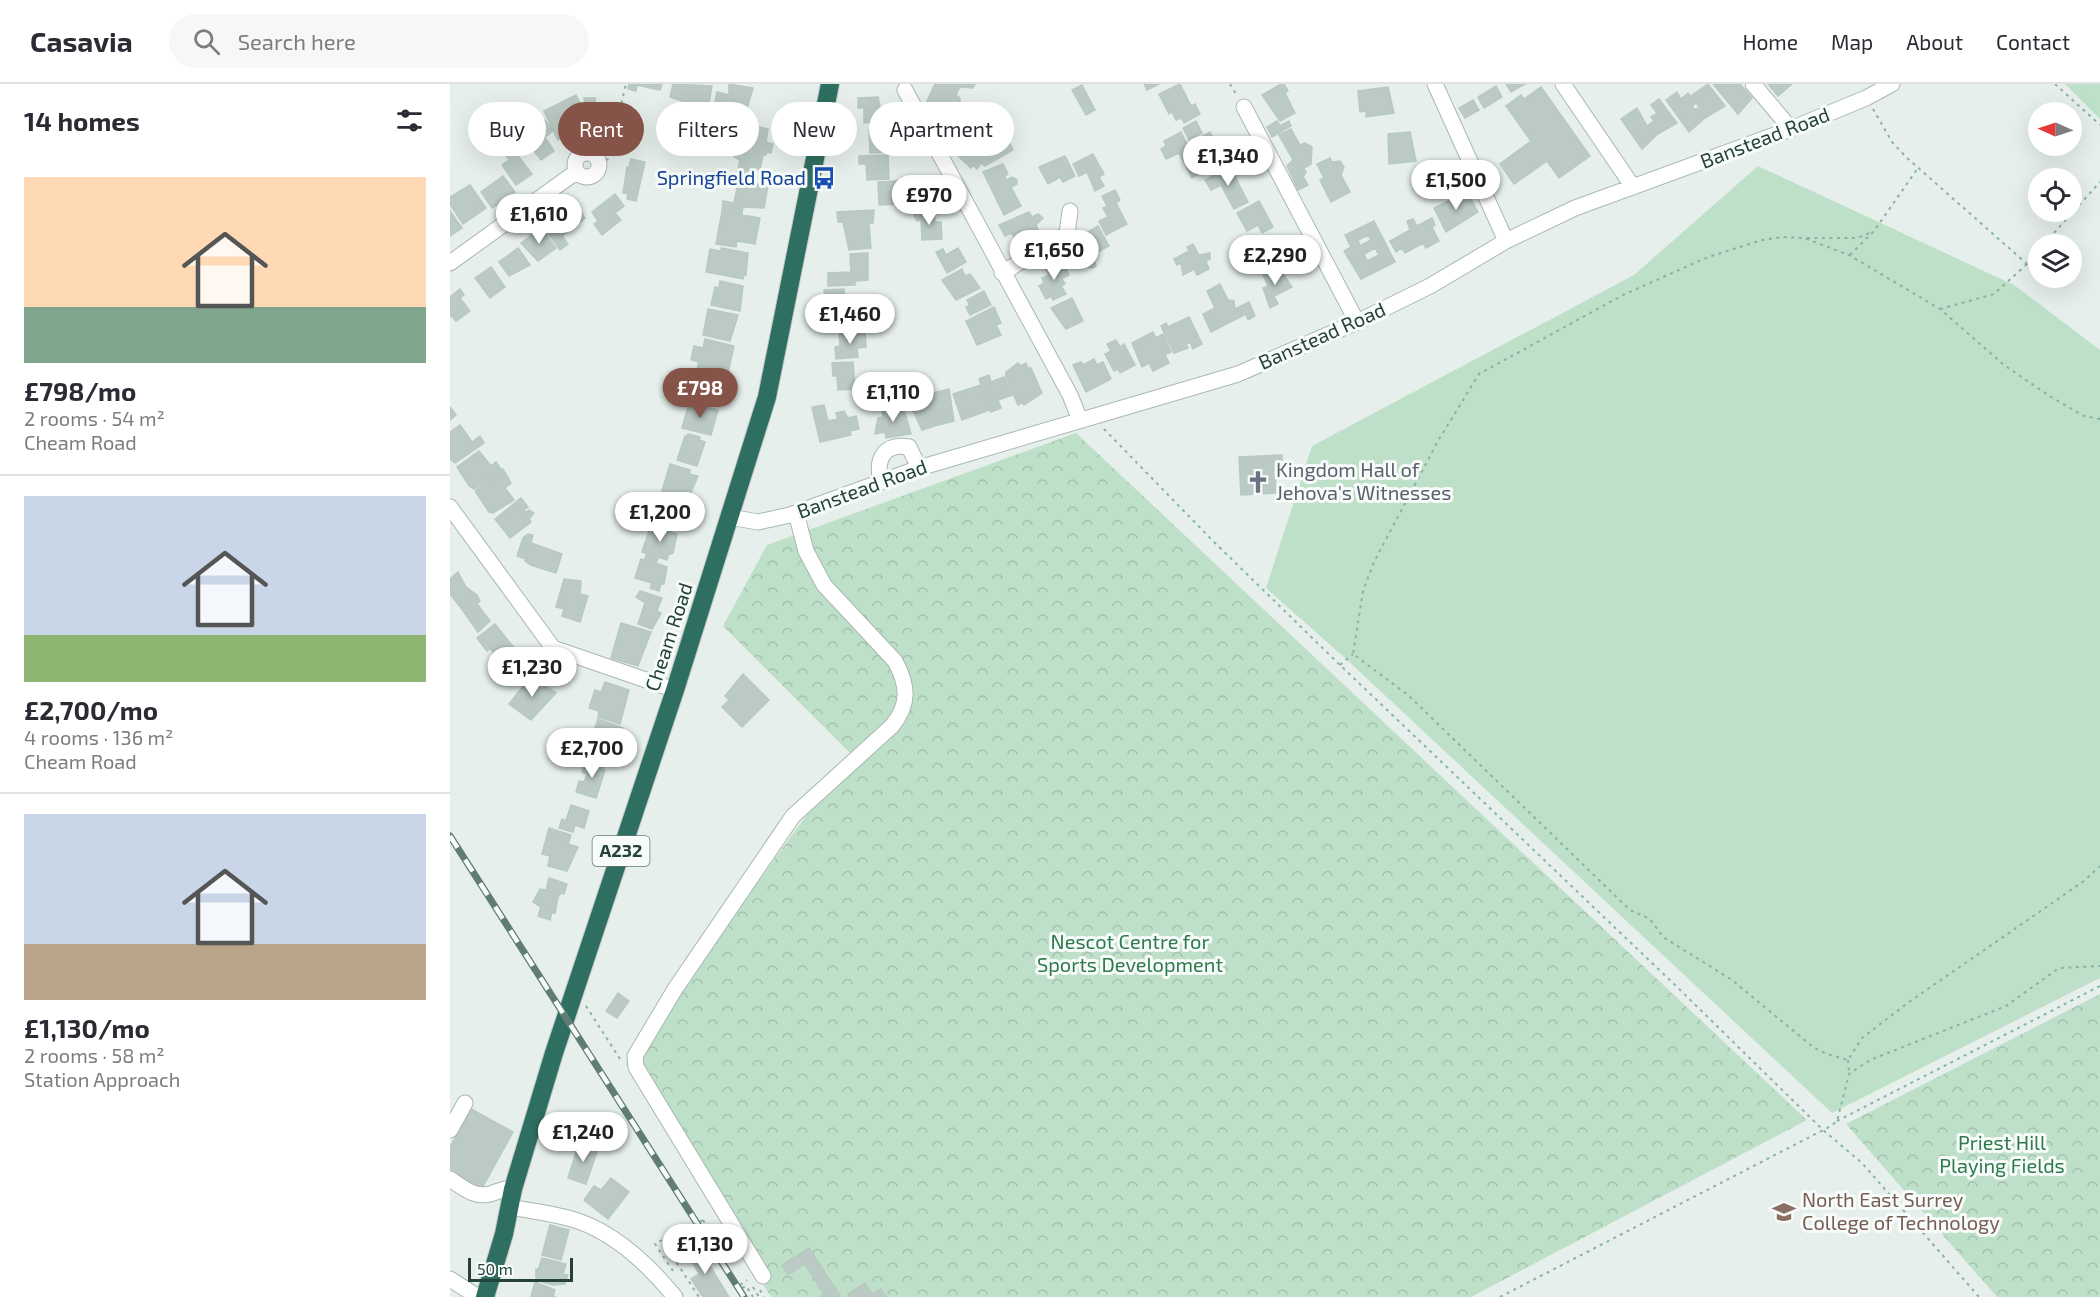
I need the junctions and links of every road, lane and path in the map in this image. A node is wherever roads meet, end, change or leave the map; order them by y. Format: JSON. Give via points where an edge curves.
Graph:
{"nodes":[{"id":1,"x":626,"y":84,"type":"edge"},
{"id":2,"x":830,"y":84,"type":"edge"},
{"id":3,"x":1435,"y":84,"type":"edge"},
{"id":4,"x":1563,"y":84,"type":"edge"},
{"id":5,"x":1753,"y":84,"type":"edge"},
{"id":6,"x":1892,"y":84,"type":"edge"},
{"id":7,"x":2055,"y":84,"type":"edge"},
{"id":8,"x":905,"y":90,"type":"dead end"},
{"id":9,"x":1866,"y":98,"type":"junction"},
{"id":10,"x":1244,"y":107,"type":"dead end"},
{"id":11,"x":2100,"y":124,"type":"edge"},
{"id":12,"x":1791,"y":129,"type":"junction"},
{"id":13,"x":599,"y":164,"type":"joint"},
{"id":14,"x":1918,"y":168,"type":"junction"},
{"id":15,"x":2100,"y":182,"type":"edge"},
{"id":16,"x":1633,"y":187,"type":"junction"},
{"id":17,"x":1070,"y":211,"type":"dead end"},
{"id":18,"x":1874,"y":231,"type":"junction"},
{"id":19,"x":2053,"y":234,"type":"edge"},
{"id":20,"x":1804,"y":238,"type":"junction"},
{"id":21,"x":1506,"y":241,"type":"junction"},
{"id":22,"x":1849,"y":255,"type":"junction"},
{"id":23,"x":450,"y":263,"type":"edge"},
{"id":24,"x":2027,"y":264,"type":"joint"},
{"id":25,"x":1002,"y":273,"type":"junction"},
{"id":26,"x":1940,"y":309,"type":"junction"},
{"id":27,"x":1357,"y":322,"type":"junction"},
{"id":28,"x":2100,"y":418,"type":"edge"},
{"id":29,"x":1080,"y":420,"type":"junction"},
{"id":30,"x":919,"y":468,"type":"junction"},
{"id":31,"x":880,"y":481,"type":"junction"},
{"id":32,"x":450,"y":507,"type":"edge"},
{"id":33,"x":796,"y":513,"type":"junction"},
{"id":34,"x":730,"y":517,"type":"junction"},
{"id":35,"x":1353,"y":654,"type":"junction"},
{"id":36,"x":1340,"y":664,"type":"junction"},
{"id":37,"x":675,"y":690,"type":"junction"},
{"id":38,"x":2100,"y":866,"type":"edge"},
{"id":39,"x":2100,"y":966,"type":"edge"},
{"id":40,"x":2100,"y":986,"type":"edge"},
{"id":41,"x":1848,"y":1059,"type":"junction"},
{"id":42,"x":1849,"y":1074,"type":"junction"},
{"id":43,"x":465,"y":1103,"type":"dead end"},
{"id":44,"x":1837,"y":1121,"type":"junction"},
{"id":45,"x":1823,"y":1130,"type":"junction"},
{"id":46,"x":450,"y":1131,"type":"edge"},
{"id":47,"x":450,"y":1179,"type":"edge"},
{"id":48,"x":511,"y":1198,"type":"junction"},
{"id":49,"x":708,"y":1234,"type":"dead end"},
{"id":50,"x":692,"y":1242,"type":"dead end"},
{"id":51,"x":758,"y":1277,"type":"joint"},
{"id":52,"x":450,"y":1279,"type":"edge"},
{"id":53,"x":679,"y":1280,"type":"dead end"},
{"id":54,"x":740,"y":1285,"type":"dead end"},
{"id":55,"x":742,"y":1288,"type":"dead end"},
{"id":56,"x":699,"y":1296,"type":"edge"},
{"id":57,"x":478,"y":1297,"type":"edge"},
{"id":58,"x":484,"y":1297,"type":"edge"},
{"id":59,"x":675,"y":1297,"type":"edge"},
{"id":60,"x":753,"y":1297,"type":"edge"},
{"id":61,"x":1500,"y":1297,"type":"edge"},
{"id":62,"x":1979,"y":1297,"type":"edge"}],
"edges":[{"from":1,"to":13,"type":"path","via":[[608,159]]},
{"from":2,"to":34,"type":"highway","name":"Cheam Road","number":"A232","via":[[767,397]]},
{"from":3,"to":21,"type":"street"},
{"from":4,"to":16,"type":"street"},
{"from":5,"to":12,"type":"street"},
{"from":6,"to":9,"type":"street","name":"Banstead Road"},
{"from":7,"to":11,"type":"path"},
{"from":8,"to":25,"type":"street"},
{"from":9,"to":12,"type":"street","name":"Banstead Road"},
{"from":9,"to":14,"type":"path","via":[[1892,142]]},
{"from":10,"to":27,"type":"street"},
{"from":12,"to":16,"type":"street","name":"Banstead Road"},
{"from":13,"to":23,"type":"street","via":[[595,175],[589,178],[576,172]]},
{"from":14,"to":18,"type":"path"},
{"from":14,"to":24,"type":"path"},
{"from":15,"to":19,"type":"path"},
{"from":16,"to":21,"type":"street","name":"Banstead Road","via":[[1575,208]]},
{"from":17,"to":25,"type":"street","via":[[1067,234]]},
{"from":18,"to":20,"type":"path","via":[[1857,238]]},
{"from":18,"to":22,"type":"path"},
{"from":20,"to":22,"type":"path"},
{"from":20,"to":35,"type":"path","via":[[1762,240],[1708,257],[1623,295],[1479,374],[1438,441],[1374,562],[1363,591]]},
{"from":21,"to":27,"type":"street","name":"Banstead Road","via":[[1430,286]]},
{"from":22,"to":26,"type":"path"},
{"from":24,"to":26,"type":"path","via":[[1994,294]]},
{"from":25,"to":29,"type":"street"},
{"from":26,"to":28,"type":"path","via":[[2004,365],[2084,416]]},
{"from":27,"to":29,"type":"street","name":"Banstead Road","via":[[1238,374]]},
{"from":29,"to":30,"type":"street","name":"Banstead Road"},
{"from":29,"to":36,"type":"path","via":[[1102,426],[1139,468]]},
{"from":30,"to":31,"type":"street","name":"Banstead Road"},
{"from":30,"to":31,"type":"street","via":[[909,447],[888,449],[881,455]]},
{"from":31,"to":33,"type":"street","name":"Banstead Road"},
{"from":32,"to":37,"type":"street","via":[[553,648]]},
{"from":33,"to":34,"type":"street","name":"Banstead Road","via":[[758,522]]},
{"from":33,"to":51,"type":"street","via":[[813,569],[895,661],[903,675],[905,702],[892,726],[794,816],[675,989],[635,1056],[636,1067]]},
{"from":34,"to":37,"type":"highway","name":"Cheam Road","number":"A232"},
{"from":35,"to":36,"type":"path"},
{"from":35,"to":41,"type":"path","via":[[1408,695],[1630,910],[1650,919],[1663,937],[1732,980],[1813,1047]]},
{"from":36,"to":45,"type":"path"},
{"from":37,"to":48,"type":"highway","name":"Cheam Road","number":"A232","via":[[570,1004]]},
{"from":38,"to":41,"type":"path","via":[[1909,1002],[1862,1038]]},
{"from":39,"to":42,"type":"path","via":[[2059,968],[2006,1006],[1870,1060]]},
{"from":40,"to":44,"type":"path"},
{"from":41,"to":42,"type":"path"},
{"from":42,"to":44,"type":"path"},
{"from":43,"to":46,"type":"street"},
{"from":44,"to":45,"type":"path"},
{"from":45,"to":61,"type":"path"},
{"from":45,"to":62,"type":"path","via":[[1862,1163]]},
{"from":47,"to":48,"type":"street","via":[[474,1194],[488,1195],[507,1188]]},
{"from":48,"to":58,"type":"highway","name":"Cheam Road","number":"A232"},
{"from":48,"to":59,"type":"street","via":[[613,1237]]},
{"from":49,"to":50,"type":"path","bridge":true,"via":[[711,1232],[703,1220],[675,1238],[682,1248]]},
{"from":51,"to":54,"type":"path"},
{"from":52,"to":57,"type":"street"},
{"from":53,"to":56,"type":"path","via":[[655,1244],[662,1240]]},
{"from":55,"to":60,"type":"path","via":[[746,1286]]}]}
